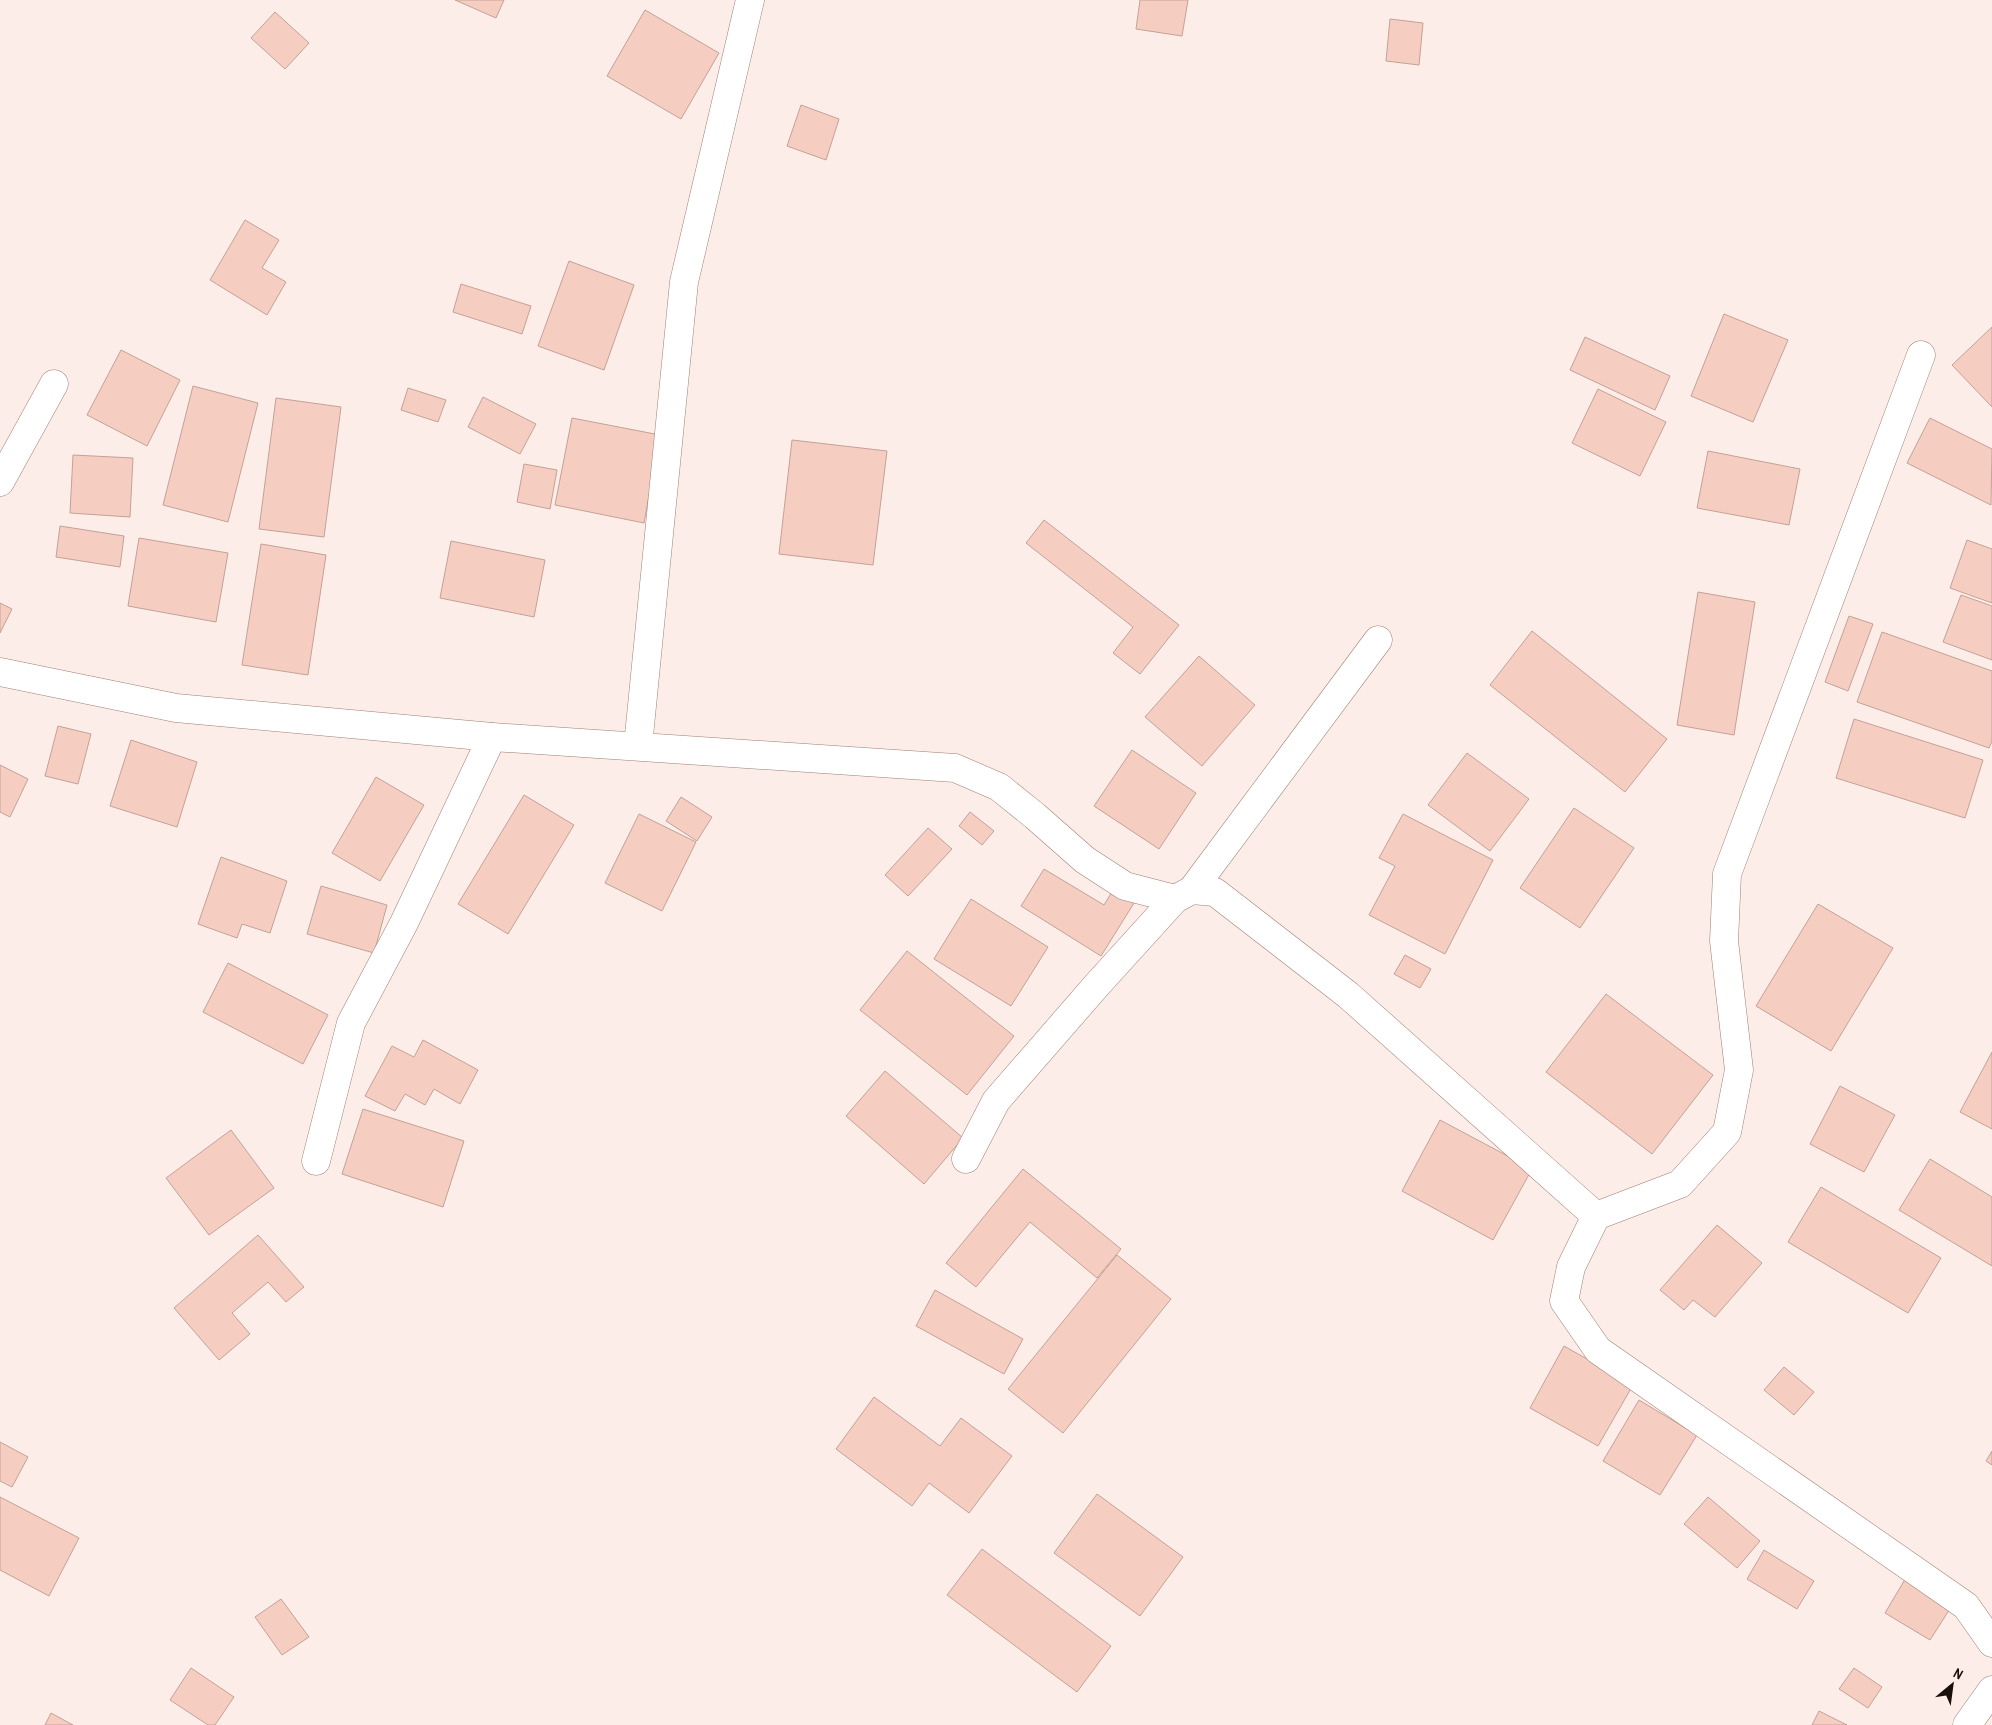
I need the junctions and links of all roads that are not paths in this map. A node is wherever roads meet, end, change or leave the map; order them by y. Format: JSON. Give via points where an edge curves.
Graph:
{"nodes":[{"id":1,"x":750,"y":0,"type":"edge"},
{"id":2,"x":1921,"y":355,"type":"dead end"},
{"id":3,"x":54,"y":384,"type":"dead end"},
{"id":4,"x":0,"y":482,"type":"edge"},
{"id":5,"x":1378,"y":640,"type":"dead end"},
{"id":6,"x":0,"y":672,"type":"edge"},
{"id":7,"x":492,"y":737,"type":"junction"},
{"id":8,"x":638,"y":746,"type":"junction"},
{"id":9,"x":1184,"y":895,"type":"junction"},
{"id":10,"x":966,"y":1159,"type":"dead end"},
{"id":11,"x":316,"y":1161,"type":"dead end"},
{"id":12,"x":1596,"y":1216,"type":"junction"},
{"id":13,"x":1992,"y":1643,"type":"edge"},
{"id":14,"x":1992,"y":1690,"type":"edge"},
{"id":15,"x":1967,"y":1725,"type":"edge"}],
"edges":[{"from":1,"to":8,"type":"street","via":[[684,282]]},
{"from":2,"to":12,"type":"street","via":[[1727,874],[1724,941],[1739,1070],[1727,1132],[1680,1184]]},
{"from":3,"to":4,"type":"street"},
{"from":5,"to":9,"type":"street"},
{"from":6,"to":7,"type":"street","via":[[176,708]]},
{"from":7,"to":8,"type":"street"},
{"from":7,"to":11,"type":"street","via":[[404,923],[351,1023]]},
{"from":8,"to":9,"type":"street","via":[[955,768],[999,788],[1085,860],[1125,886]]},
{"from":9,"to":10,"type":"street","via":[[1096,986],[996,1101]]},
{"from":9,"to":12,"type":"street","via":[[1215,892],[1348,995]]},
{"from":12,"to":13,"type":"street","via":[[1571,1266],[1564,1301],[1598,1350],[1966,1606]]},
{"from":14,"to":15,"type":"street"}]}
